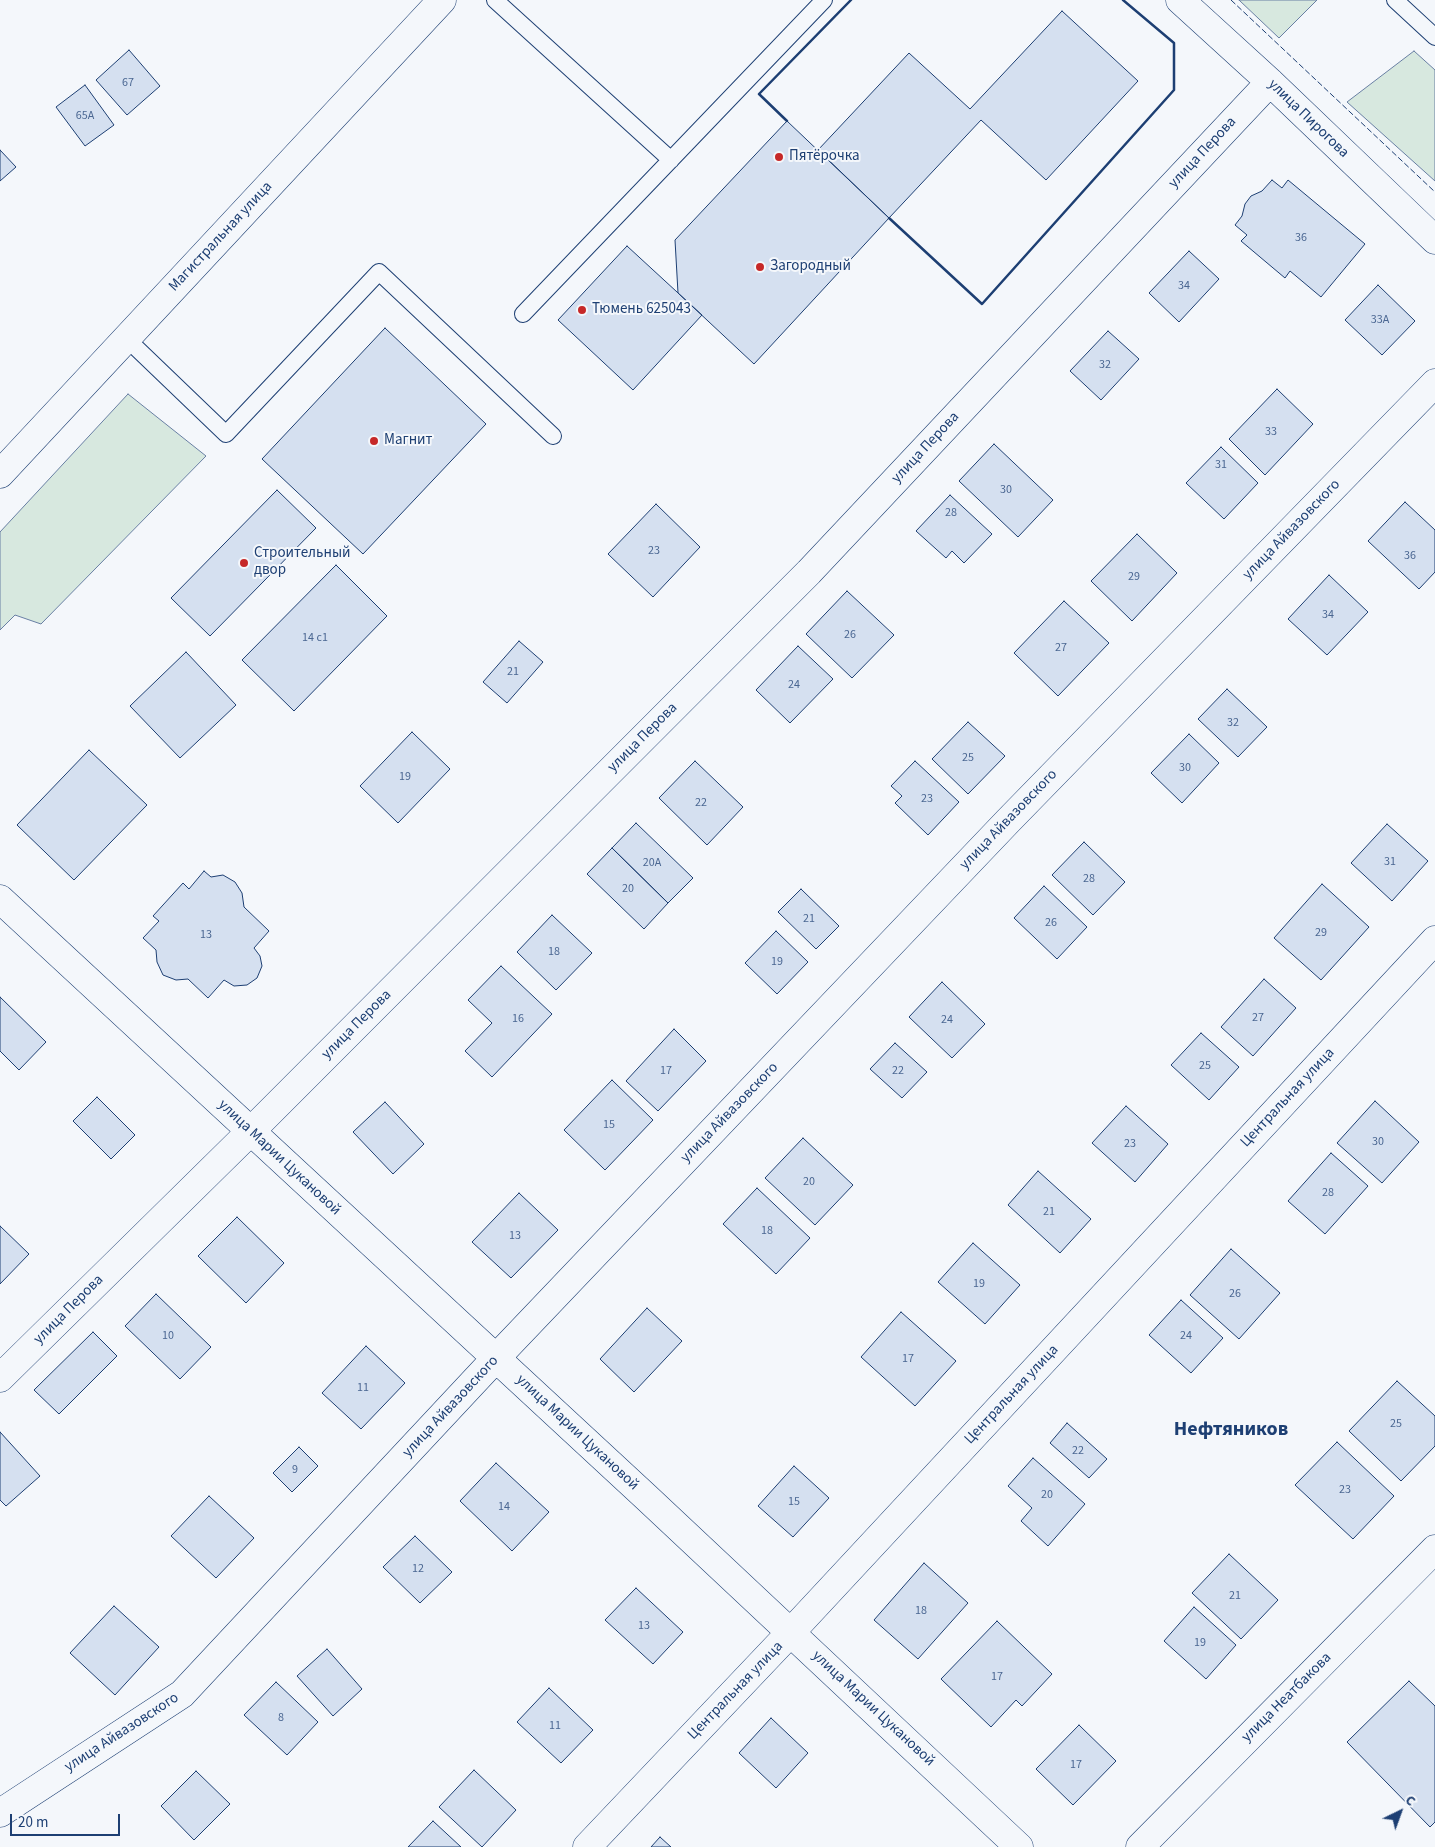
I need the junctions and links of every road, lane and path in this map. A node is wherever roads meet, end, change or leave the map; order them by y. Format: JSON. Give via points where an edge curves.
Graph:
{"nodes":[{"id":1,"x":442,"y":0,"type":"edge"},
{"id":2,"x":495,"y":0,"type":"edge"},
{"id":3,"x":824,"y":0,"type":"edge"},
{"id":4,"x":1180,"y":0,"type":"edge"},
{"id":5,"x":1395,"y":0,"type":"edge"},
{"id":6,"x":1435,"y":37,"type":"edge"},
{"id":7,"x":1270,"y":82,"type":"junction"},
{"id":8,"x":671,"y":160,"type":"junction"},
{"id":9,"x":1435,"y":240,"type":"edge"},
{"id":10,"x":523,"y":314,"type":"dead end"},
{"id":11,"x":126,"y":338,"type":"junction"},
{"id":12,"x":1435,"y":383,"type":"edge"},
{"id":13,"x":553,"y":436,"type":"dead end"},
{"id":14,"x":0,"y":474,"type":"edge"},
{"id":15,"x":0,"y":900,"type":"edge"},
{"id":16,"x":1435,"y":940,"type":"edge"},
{"id":17,"x":251,"y":1131,"type":"junction"},
{"id":18,"x":496,"y":1358,"type":"junction"},
{"id":19,"x":0,"y":1378,"type":"edge"},
{"id":20,"x":1435,"y":1549,"type":"edge"},
{"id":21,"x":791,"y":1632,"type":"junction"},
{"id":22,"x":0,"y":1813,"type":"edge"},
{"id":23,"x":587,"y":1847,"type":"edge"},
{"id":24,"x":1019,"y":1847,"type":"edge"},
{"id":25,"x":1140,"y":1847,"type":"edge"}],
"edges":[{"from":1,"to":11,"type":"street","name":"Магистральная улица"},
{"from":2,"to":8,"type":"lane"},
{"from":3,"to":8,"type":"lane"},
{"from":4,"to":7,"type":"street","name":"улица Пирогова"},
{"from":5,"to":6,"type":"lane"},
{"from":7,"to":9,"type":"street","name":"улица Пирогова"},
{"from":7,"to":17,"type":"street","name":"улица Перова","via":[[809,572]]},
{"from":8,"to":10,"type":"lane"},
{"from":11,"to":13,"type":"lane","via":[[226,434],[379,272]]},
{"from":11,"to":14,"type":"street","name":"Магистральная улица"},
{"from":12,"to":18,"type":"street","name":"улица Айвазовского","via":[[1001,828]]},
{"from":15,"to":17,"type":"street","name":"улица Марии Цукановой"},
{"from":16,"to":21,"type":"street","name":"Центральная улица"},
{"from":17,"to":18,"type":"street","name":"улица Марии Цукановой"},
{"from":17,"to":19,"type":"street","name":"улица Перова"},
{"from":18,"to":21,"type":"street","name":"улица Марии Цукановой"},
{"from":18,"to":22,"type":"street","name":"улица Айвазовского","via":[[182,1694]]},
{"from":20,"to":25,"type":"street","name":"улица Неатбакова"},
{"from":21,"to":23,"type":"street","name":"Центральная улица"},
{"from":21,"to":24,"type":"street","name":"улица Марии Цукановой"}]}
